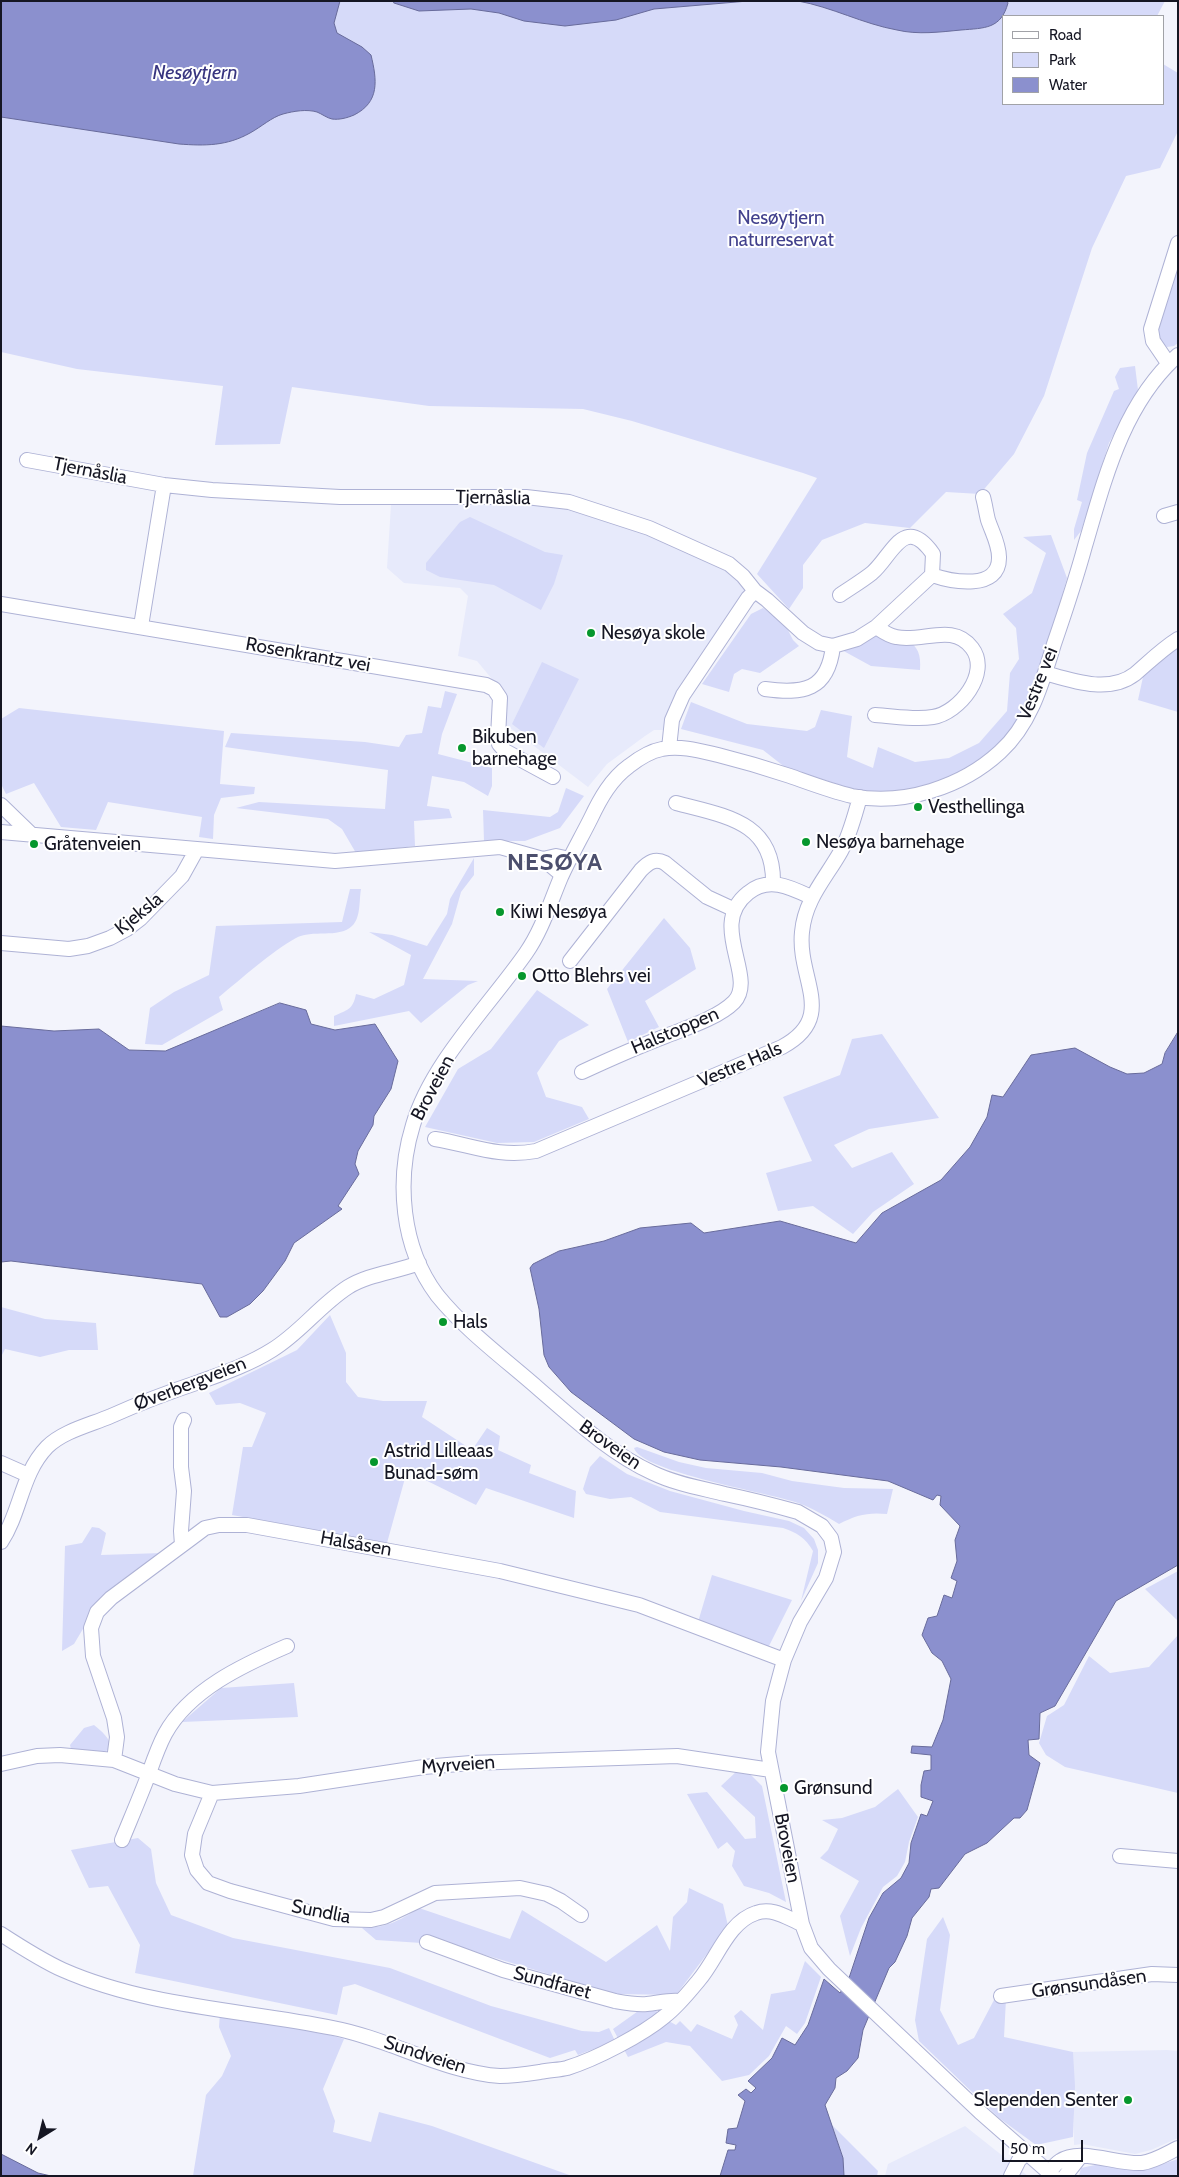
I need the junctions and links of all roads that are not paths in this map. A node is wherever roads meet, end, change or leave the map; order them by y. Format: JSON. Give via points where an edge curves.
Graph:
{"nodes":[{"id":1,"x":1178,"y":243,"type":"edge"},
{"id":2,"x":1173,"y":359,"type":"edge"},
{"id":3,"x":27,"y":460,"type":"dead end"},
{"id":4,"x":164,"y":485,"type":"junction"},
{"id":5,"x":983,"y":497,"type":"dead end"},
{"id":6,"x":1178,"y":512,"type":"edge"},
{"id":7,"x":1164,"y":516,"type":"dead end"},
{"id":8,"x":932,"y":575,"type":"junction"},
{"id":9,"x":755,"y":591,"type":"junction"},
{"id":10,"x":840,"y":595,"type":"dead end"},
{"id":11,"x":1,"y":604,"type":"edge"},
{"id":12,"x":141,"y":626,"type":"junction"},
{"id":13,"x":876,"y":627,"type":"junction"},
{"id":14,"x":1178,"y":639,"type":"edge"},
{"id":15,"x":833,"y":646,"type":"junction"},
{"id":16,"x":1045,"y":672,"type":"junction"},
{"id":17,"x":764,"y":689,"type":"dead end"},
{"id":18,"x":875,"y":715,"type":"dead end"},
{"id":19,"x":669,"y":748,"type":"junction"},
{"id":20,"x":553,"y":777,"type":"dead end"},
{"id":21,"x":860,"y":797,"type":"junction"},
{"id":22,"x":676,"y":803,"type":"dead end"},
{"id":23,"x":1,"y":805,"type":"edge"},
{"id":24,"x":1,"y":832,"type":"edge"},
{"id":25,"x":31,"y":834,"type":"junction"},
{"id":26,"x":197,"y":849,"type":"junction"},
{"id":27,"x":543,"y":859,"type":"junction"},
{"id":28,"x":570,"y":859,"type":"junction"},
{"id":29,"x":562,"y":875,"type":"junction"},
{"id":30,"x":773,"y":883,"type":"junction"},
{"id":31,"x":812,"y":896,"type":"junction"},
{"id":32,"x":733,"y":909,"type":"junction"},
{"id":33,"x":1,"y":943,"type":"edge"},
{"id":34,"x":570,"y":961,"type":"dead end"},
{"id":35,"x":582,"y":1072,"type":"dead end"},
{"id":36,"x":435,"y":1139,"type":"dead end"},
{"id":37,"x":419,"y":1263,"type":"junction"},
{"id":38,"x":184,"y":1420,"type":"dead end"},
{"id":39,"x":1,"y":1463,"type":"edge"},
{"id":40,"x":28,"y":1475,"type":"junction"},
{"id":41,"x":1,"y":1542,"type":"edge"},
{"id":42,"x":182,"y":1545,"type":"junction"},
{"id":43,"x":287,"y":1646,"type":"dead end"},
{"id":44,"x":784,"y":1660,"type":"junction"},
{"id":45,"x":114,"y":1760,"type":"junction"},
{"id":46,"x":1,"y":1764,"type":"edge"},
{"id":47,"x":771,"y":1770,"type":"junction"},
{"id":48,"x":149,"y":1774,"type":"junction"},
{"id":49,"x":212,"y":1793,"type":"junction"},
{"id":50,"x":122,"y":1840,"type":"dead end"},
{"id":51,"x":1120,"y":1856,"type":"dead end"},
{"id":52,"x":1178,"y":1861,"type":"edge"},
{"id":53,"x":582,"y":1916,"type":"dead end"},
{"id":54,"x":802,"y":1924,"type":"junction"},
{"id":55,"x":1,"y":1934,"type":"edge"},
{"id":56,"x":428,"y":1942,"type":"dead end"},
{"id":57,"x":1178,"y":1976,"type":"edge"},
{"id":58,"x":1001,"y":1996,"type":"dead end"},
{"id":59,"x":680,"y":2001,"type":"junction"},
{"id":60,"x":1178,"y":2148,"type":"edge"},
{"id":61,"x":1026,"y":2154,"type":"junction"},
{"id":62,"x":1080,"y":2156,"type":"junction"},
{"id":63,"x":1051,"y":2174,"type":"edge"},
{"id":64,"x":1011,"y":2176,"type":"edge"},
{"id":65,"x":1065,"y":2176,"type":"edge"}],
"edges":[{"from":1,"to":2,"type":"street","via":[[1151,328],[1153,341]]},
{"from":2,"to":16,"type":"street","name":"Vestre vei","via":[[1135,408],[1114,454]]},
{"from":3,"to":4,"type":"street","name":"Tjernåslia"},
{"from":4,"to":9,"type":"street","name":"Tjernåslia","via":[[290,495],[526,497],[569,502],[649,528],[711,554],[744,576]]},
{"from":4,"to":12,"type":"street"},
{"from":5,"to":8,"type":"street","via":[[987,519],[998,546],[1000,558],[996,569],[989,578],[974,581],[959,582]]},
{"from":6,"to":7,"type":"street"},
{"from":8,"to":10,"type":"street","via":[[933,554],[928,547],[921,540],[901,539],[872,572]]},
{"from":8,"to":13,"type":"street"},
{"from":9,"to":15,"type":"street","name":"Tjernåslia","via":[[803,633],[819,643]]},
{"from":9,"to":19,"type":"street","via":[[683,695],[672,720]]},
{"from":11,"to":12,"type":"street","name":"Rosenkrantz vei"},
{"from":12,"to":20,"type":"street","name":"Rosenkrantz vei","via":[[486,685],[494,689],[500,698],[499,744],[505,751]]},
{"from":13,"to":15,"type":"street","via":[[857,639]]},
{"from":13,"to":18,"type":"street","via":[[897,638],[957,636],[973,648],[978,668],[974,683],[948,711],[926,718]]},
{"from":14,"to":16,"type":"street","via":[[1133,675],[1119,682],[1104,685]]},
{"from":15,"to":17,"type":"street","via":[[826,675],[817,684],[804,690],[786,692]]},
{"from":16,"to":21,"type":"street","name":"Vestre vei","via":[[1033,705],[1019,730],[1000,752],[978,769],[926,792]]},
{"from":19,"to":21,"type":"street","name":"Vestre vei","via":[[722,756]]},
{"from":19,"to":28,"type":"street","name":"Vestre vei","via":[[643,757],[621,772],[602,798]]},
{"from":21,"to":31,"type":"street","name":"Vestre Hals","via":[[842,850]]},
{"from":22,"to":30,"type":"street","via":[[732,819],[759,835],[770,856]]},
{"from":23,"to":25,"type":"street"},
{"from":24,"to":25,"type":"street"},
{"from":25,"to":26,"type":"street"},
{"from":26,"to":27,"type":"street","via":[[335,861],[500,847]]},
{"from":26,"to":33,"type":"street","name":"Kjeksla","via":[[182,876],[140,919],[110,938],[69,949]]},
{"from":27,"to":28,"type":"street","via":[[556,856]]},
{"from":27,"to":29,"type":"street"},
{"from":28,"to":29,"type":"street","name":"Vestre vei"},
{"from":29,"to":37,"type":"street","name":"Broveien","via":[[529,948],[440,1069],[414,1118],[407,1148],[404,1192],[408,1228]]},
{"from":30,"to":31,"type":"street"},
{"from":30,"to":32,"type":"street","via":[[752,889]]},
{"from":31,"to":36,"type":"street","name":"Vestre Hals","via":[[803,920],[802,934],[811,1019],[791,1042],[536,1152],[492,1153]]},
{"from":32,"to":34,"type":"street","via":[[707,896],[666,863],[652,861],[641,870]]},
{"from":32,"to":35,"type":"street","name":"Halstoppen","via":[[732,940],[741,980],[735,1001],[700,1022]]},
{"from":37,"to":40,"type":"street","name":"Øverbergveien","via":[[349,1286],[296,1334],[249,1363],[60,1436],[48,1446]]},
{"from":37,"to":44,"type":"street","name":"Broveien","via":[[436,1294],[467,1326],[614,1452],[661,1477],[798,1512],[822,1526],[833,1546],[830,1568],[798,1626]]},
{"from":38,"to":42,"type":"street","via":[[181,1427]]},
{"from":39,"to":40,"type":"street"},
{"from":40,"to":41,"type":"street","name":"Øverbergveien","via":[[13,1522]]},
{"from":42,"to":44,"type":"street","name":"Halsåsen","via":[[205,1528],[247,1525],[500,1571],[639,1605]]},
{"from":42,"to":45,"type":"street","name":"Halsåsen","via":[[110,1598],[97,1612],[90,1628],[92,1656],[114,1718],[117,1737]]},
{"from":43,"to":48,"type":"street","via":[[262,1656],[213,1684],[188,1705],[165,1733]]},
{"from":44,"to":47,"type":"street","name":"Broveien","via":[[773,1700],[768,1738]]},
{"from":45,"to":46,"type":"street","name":"Myrveien","via":[[37,1756]]},
{"from":45,"to":48,"type":"street","name":"Myrveien"},
{"from":47,"to":49,"type":"street","name":"Myrveien","via":[[677,1756],[477,1763],[424,1767],[299,1786]]},
{"from":47,"to":54,"type":"street","name":"Broveien"},
{"from":48,"to":49,"type":"street","name":"Myrveien"},
{"from":48,"to":50,"type":"street"},
{"from":49,"to":53,"type":"street","name":"Sundlia","via":[[195,1834],[192,1855],[197,1870],[208,1883],[230,1891],[334,1919],[371,1920],[435,1893],[520,1888],[547,1894]]},
{"from":51,"to":52,"type":"street"},
{"from":54,"to":59,"type":"street","name":"Sundveien","via":[[777,1912],[763,1911],[741,1921],[700,1979]]},
{"from":54,"to":61,"type":"street","name":"Broveien","via":[[814,1952],[829,1969]]},
{"from":55,"to":59,"type":"street","name":"Sundveien","via":[[64,1970],[138,1995],[334,2028],[372,2037],[444,2063],[500,2076],[566,2068],[612,2048],[666,2016]]},
{"from":56,"to":59,"type":"street","name":"Sundfaret","via":[[503,1970],[615,2001],[648,2004]]},
{"from":57,"to":58,"type":"street","name":"Grønsundåsen","via":[[1152,1974]]},
{"from":60,"to":62,"type":"street","via":[[1144,2162]]},
{"from":61,"to":63,"type":"street","name":"Broveien"},
{"from":61,"to":64,"type":"street"},
{"from":62,"to":63,"type":"street","via":[[1058,2162]]},
{"from":62,"to":65,"type":"street"}]}
